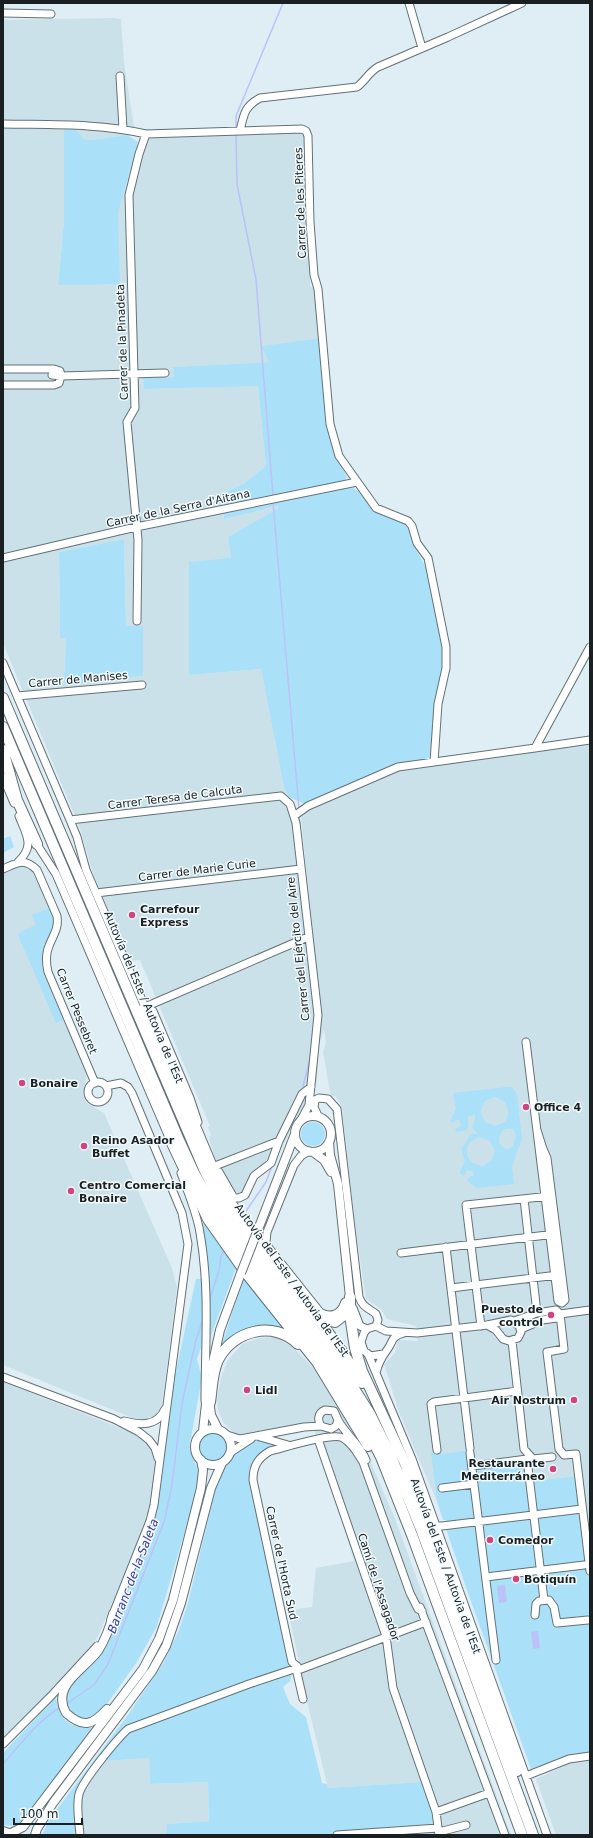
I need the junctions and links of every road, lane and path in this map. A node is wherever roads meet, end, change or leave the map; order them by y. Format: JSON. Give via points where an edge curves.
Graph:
{"nodes":[{"id":1,"x":409,"y":3,"type":"edge"},
{"id":2,"x":522,"y":3,"type":"edge"},
{"id":3,"x":3,"y":13,"type":"edge"},
{"id":4,"x":51,"y":14,"type":"dead end"},
{"id":5,"x":422,"y":48,"type":"junction"},
{"id":6,"x":120,"y":76,"type":"dead end"},
{"id":7,"x":3,"y":124,"type":"edge"},
{"id":8,"x":123,"y":129,"type":"junction"},
{"id":9,"x":240,"y":131,"type":"junction"},
{"id":10,"x":146,"y":134,"type":"junction"},
{"id":11,"x":3,"y":369,"type":"edge"},
{"id":12,"x":165,"y":373,"type":"dead end"},
{"id":13,"x":133,"y":374,"type":"junction"},
{"id":14,"x":52,"y":375,"type":"dead end"},
{"id":15,"x":61,"y":376,"type":"junction"},
{"id":16,"x":3,"y":384,"type":"edge"},
{"id":17,"x":357,"y":482,"type":"junction"},
{"id":18,"x":136,"y":527,"type":"junction"},
{"id":19,"x":3,"y":558,"type":"edge"},
{"id":20,"x":137,"y":621,"type":"dead end"},
{"id":21,"x":590,"y":647,"type":"edge"},
{"id":22,"x":3,"y":663,"type":"edge"},
{"id":23,"x":142,"y":685,"type":"dead end"},
{"id":24,"x":17,"y":696,"type":"junction"},
{"id":25,"x":3,"y":698,"type":"edge"},
{"id":26,"x":3,"y":727,"type":"edge"},
{"id":27,"x":590,"y":740,"type":"edge"},
{"id":28,"x":535,"y":748,"type":"junction"},
{"id":29,"x":3,"y":750,"type":"edge"},
{"id":30,"x":434,"y":762,"type":"junction"},
{"id":31,"x":3,"y":777,"type":"edge"},
{"id":32,"x":281,"y":796,"type":"joint"},
{"id":33,"x":294,"y":816,"type":"junction"},
{"id":34,"x":70,"y":820,"type":"junction"},
{"id":35,"x":22,"y":822,"type":"junction"},
{"id":36,"x":37,"y":844,"type":"junction"},
{"id":37,"x":18,"y":862,"type":"junction"},
{"id":38,"x":3,"y":869,"type":"edge"},
{"id":39,"x":301,"y":869,"type":"junction"},
{"id":40,"x":96,"y":893,"type":"junction"},
{"id":41,"x":308,"y":937,"type":"junction"},
{"id":42,"x":141,"y":1008,"type":"junction"},
{"id":43,"x":526,"y":1042,"type":"dead end"},
{"id":44,"x":95,"y":1083,"type":"junction"},
{"id":45,"x":106,"y":1086,"type":"junction"},
{"id":46,"x":311,"y":1087,"type":"junction"},
{"id":47,"x":309,"y":1105,"type":"junction"},
{"id":48,"x":316,"y":1116,"type":"junction"},
{"id":49,"x":301,"y":1120,"type":"junction"},
{"id":50,"x":295,"y":1134,"type":"junction"},
{"id":51,"x":170,"y":1139,"type":"junction"},
{"id":52,"x":279,"y":1141,"type":"junction"},
{"id":53,"x":329,"y":1142,"type":"junction"},
{"id":54,"x":301,"y":1147,"type":"junction"},
{"id":55,"x":311,"y":1152,"type":"junction"},
{"id":56,"x":286,"y":1158,"type":"junction"},
{"id":57,"x":215,"y":1166,"type":"junction"},
{"id":58,"x":549,"y":1196,"type":"junction"},
{"id":59,"x":524,"y":1198,"type":"junction"},
{"id":60,"x":222,"y":1208,"type":"junction"},
{"id":61,"x":553,"y":1234,"type":"junction"},
{"id":62,"x":528,"y":1237,"type":"junction"},
{"id":63,"x":471,"y":1244,"type":"junction"},
{"id":64,"x":446,"y":1247,"type":"junction"},
{"id":65,"x":257,"y":1249,"type":"junction"},
{"id":66,"x":401,"y":1253,"type":"dead end"},
{"id":67,"x":246,"y":1270,"type":"junction"},
{"id":68,"x":284,"y":1277,"type":"junction"},
{"id":69,"x":533,"y":1278,"type":"junction"},
{"id":70,"x":476,"y":1285,"type":"junction"},
{"id":71,"x":452,"y":1288,"type":"junction"},
{"id":72,"x":348,"y":1297,"type":"junction"},
{"id":73,"x":590,"y":1310,"type":"edge"},
{"id":74,"x":539,"y":1312,"type":"junction"},
{"id":75,"x":560,"y":1314,"type":"junction"},
{"id":76,"x":542,"y":1320,"type":"junction"},
{"id":77,"x":505,"y":1321,"type":"junction"},
{"id":78,"x":514,"y":1321,"type":"junction"},
{"id":79,"x":376,"y":1326,"type":"junction"},
{"id":80,"x":484,"y":1326,"type":"junction"},
{"id":81,"x":456,"y":1328,"type":"junction"},
{"id":82,"x":367,"y":1329,"type":"junction"},
{"id":83,"x":520,"y":1329,"type":"junction"},
{"id":84,"x":386,"y":1330,"type":"junction"},
{"id":85,"x":404,"y":1333,"type":"junction"},
{"id":86,"x":499,"y":1333,"type":"junction"},
{"id":87,"x":512,"y":1341,"type":"junction"},
{"id":88,"x":390,"y":1342,"type":"junction"},
{"id":89,"x":368,"y":1354,"type":"junction"},
{"id":90,"x":383,"y":1354,"type":"junction"},
{"id":91,"x":320,"y":1368,"type":"junction"},
{"id":92,"x":376,"y":1373,"type":"junction"},
{"id":93,"x":3,"y":1377,"type":"edge"},
{"id":94,"x":517,"y":1392,"type":"junction"},
{"id":95,"x":464,"y":1398,"type":"junction"},
{"id":96,"x":167,"y":1404,"type":"junction"},
{"id":97,"x":208,"y":1404,"type":"junction"},
{"id":98,"x":318,"y":1417,"type":"junction"},
{"id":99,"x":114,"y":1419,"type":"junction"},
{"id":100,"x":338,"y":1420,"type":"junction"},
{"id":101,"x":387,"y":1424,"type":"junction"},
{"id":102,"x":321,"y":1426,"type":"junction"},
{"id":103,"x":304,"y":1427,"type":"junction"},
{"id":104,"x":334,"y":1428,"type":"junction"},
{"id":105,"x":218,"y":1429,"type":"junction"},
{"id":106,"x":203,"y":1431,"type":"junction"},
{"id":107,"x":227,"y":1435,"type":"junction"},
{"id":108,"x":262,"y":1436,"type":"junction"},
{"id":109,"x":318,"y":1439,"type":"junction"},
{"id":110,"x":358,"y":1445,"type":"junction"},
{"id":111,"x":291,"y":1446,"type":"junction"},
{"id":112,"x":437,"y":1450,"type":"dead end"},
{"id":113,"x":231,"y":1452,"type":"junction"},
{"id":114,"x":552,"y":1457,"type":"dead end"},
{"id":115,"x":201,"y":1460,"type":"junction"},
{"id":116,"x":222,"y":1463,"type":"junction"},
{"id":117,"x":159,"y":1466,"type":"junction"},
{"id":118,"x":472,"y":1466,"type":"junction"},
{"id":119,"x":421,"y":1482,"type":"junction"},
{"id":120,"x":474,"y":1484,"type":"junction"},
{"id":121,"x":442,"y":1488,"type":"dead end"},
{"id":122,"x":590,"y":1500,"type":"edge"},
{"id":123,"x":584,"y":1510,"type":"edge"},
{"id":124,"x":533,"y":1515,"type":"junction"},
{"id":125,"x":479,"y":1521,"type":"junction"},
{"id":126,"x":436,"y":1526,"type":"junction"},
{"id":127,"x":446,"y":1526,"type":"junction"},
{"id":128,"x":588,"y":1566,"type":"edge"},
{"id":129,"x":424,"y":1570,"type":"junction"},
{"id":130,"x":540,"y":1571,"type":"junction"},
{"id":131,"x":486,"y":1577,"type":"junction"},
{"id":132,"x":456,"y":1581,"type":"junction"},
{"id":133,"x":544,"y":1600,"type":"junction"},
{"id":134,"x":422,"y":1611,"type":"junction"},
{"id":135,"x":113,"y":1614,"type":"junction"},
{"id":136,"x":535,"y":1615,"type":"dead end"},
{"id":137,"x":588,"y":1620,"type":"dead end"},
{"id":138,"x":426,"y":1622,"type":"junction"},
{"id":139,"x":386,"y":1636,"type":"junction"},
{"id":140,"x":159,"y":1638,"type":"junction"},
{"id":141,"x":496,"y":1660,"type":"dead end"},
{"id":142,"x":296,"y":1668,"type":"junction"},
{"id":143,"x":303,"y":1699,"type":"dead end"},
{"id":144,"x":3,"y":1744,"type":"edge"},
{"id":145,"x":590,"y":1756,"type":"edge"},
{"id":146,"x":526,"y":1776,"type":"junction"},
{"id":147,"x":489,"y":1793,"type":"junction"},
{"id":148,"x":536,"y":1804,"type":"junction"},
{"id":149,"x":436,"y":1812,"type":"junction"},
{"id":150,"x":466,"y":1825,"type":"dead end"},
{"id":151,"x":439,"y":1832,"type":"edge"},
{"id":152,"x":10,"y":1833,"type":"edge"},
{"id":153,"x":35,"y":1835,"type":"edge"},
{"id":154,"x":80,"y":1835,"type":"edge"},
{"id":155,"x":337,"y":1835,"type":"edge"},
{"id":156,"x":505,"y":1835,"type":"edge"},
{"id":157,"x":522,"y":1835,"type":"edge"},
{"id":158,"x":533,"y":1835,"type":"edge"},
{"id":159,"x":539,"y":1835,"type":"edge"},
{"id":160,"x":547,"y":1835,"type":"edge"},
{"id":161,"x":550,"y":1835,"type":"edge"}],
"edges":[{"from":1,"to":5,"type":"street"},
{"from":2,"to":5,"type":"street"},
{"from":3,"to":4,"type":"street"},
{"from":5,"to":9,"type":"street","via":[[373,69],[357,87],[260,98],[246,109]]},
{"from":6,"to":8,"type":"street"},
{"from":7,"to":8,"type":"street","via":[[85,125]]},
{"from":8,"to":10,"type":"street"},
{"from":9,"to":10,"type":"street"},
{"from":9,"to":17,"type":"street","name":"Carrer de les Piteres","via":[[302,129],[308,136],[314,275],[318,289],[330,424],[339,456]]},
{"from":10,"to":13,"type":"street","name":"Carrer de la Pinadeta","via":[[129,195]]},
{"from":11,"to":15,"type":"street","via":[[54,369],[60,371]]},
{"from":12,"to":13,"type":"street"},
{"from":13,"to":15,"type":"street"},
{"from":13,"to":18,"type":"street","name":"Carrer de la Pinadeta","via":[[135,408],[127,422]]},
{"from":14,"to":15,"type":"street"},
{"from":15,"to":16,"type":"street","via":[[59,383],[54,385]]},
{"from":17,"to":18,"type":"street","name":"Carrer de la Serra d'Aitana"},
{"from":17,"to":30,"type":"street","name":"Carrer de les Piteres","via":[[376,508],[408,521],[417,543],[428,558],[446,647],[446,668],[438,704]]},
{"from":18,"to":19,"type":"street","name":"Carrer de la Serra d'Aitana"},
{"from":18,"to":20,"type":"street","name":"Carrer de la Pinadeta"},
{"from":21,"to":28,"type":"street"},
{"from":22,"to":24,"type":"street"},
{"from":23,"to":24,"type":"street","name":"Carrer de Manises"},
{"from":24,"to":34,"type":"street"},
{"from":25,"to":42,"type":"highway","name":"Autovía del Este / Autovia de l'Est"},
{"from":26,"to":60,"type":"highway","name":"Autovía del Este / Autovia de l'Est","via":[[181,1145],[204,1194]]},
{"from":27,"to":28,"type":"street"},
{"from":28,"to":30,"type":"street"},
{"from":29,"to":36,"type":"highway","via":[[17,800]]},
{"from":30,"to":33,"type":"street","via":[[398,767],[308,806]]},
{"from":31,"to":35,"type":"street"},
{"from":32,"to":33,"type":"street","name":"Carrer del Ejército del Aire","via":[[290,804]]},
{"from":32,"to":34,"type":"street","name":"Carrer Teresa de Calcuta"},
{"from":33,"to":39,"type":"street","name":"Carrer del Ejército del Aire"},
{"from":34,"to":40,"type":"street"},
{"from":35,"to":36,"type":"street"},
{"from":35,"to":37,"type":"street","via":[[29,843],[27,854]]},
{"from":36,"to":51,"type":"street","via":[[56,874]]},
{"from":37,"to":38,"type":"street"},
{"from":37,"to":44,"type":"street","name":"Carrer Pessebret","via":[[25,861],[36,870],[57,916],[56,932],[48,947],[48,972]]},
{"from":39,"to":40,"type":"street","name":"Carrer de Marie Curie"},
{"from":39,"to":41,"type":"street","name":"Carrer del Ejército del Aire"},
{"from":40,"to":42,"type":"street"},
{"from":41,"to":42,"type":"street"},
{"from":41,"to":46,"type":"street","name":"Carrer del Ejército del Aire","via":[[318,1015]]},
{"from":42,"to":57,"type":"street","via":[[154,1011]]},
{"from":42,"to":60,"type":"highway","name":"Autovía del Este / Autovia de l'Est","via":[[204,1169]]},
{"from":42,"to":60,"type":"highway","via":[[201,1149],[218,1181]]},
{"from":43,"to":58,"type":"street","via":[[537,1130]]},
{"from":44,"to":45,"type":"street"},
{"from":44,"to":45,"type":"street","via":[[88,1093],[94,1101],[106,1099]]},
{"from":45,"to":96,"type":"street","via":[[121,1083],[132,1093],[182,1213],[188,1244]]},
{"from":46,"to":47,"type":"street","name":"Carrer del Ejército del Aire"},
{"from":46,"to":52,"type":"street","via":[[302,1094]]},
{"from":47,"to":48,"type":"street"},
{"from":47,"to":49,"type":"street"},
{"from":48,"to":49,"type":"main road"},
{"from":48,"to":53,"type":"main road","via":[[330,1126]]},
{"from":48,"to":79,"type":"street","via":[[315,1100],[319,1098],[328,1099],[337,1108],[359,1297],[365,1308],[376,1314]]},
{"from":49,"to":50,"type":"main road"},
{"from":50,"to":54,"type":"main road"},
{"from":50,"to":56,"type":"main road"},
{"from":51,"to":60,"type":"highway"},
{"from":51,"to":97,"type":"street","via":[[197,1220],[204,1268]]},
{"from":52,"to":57,"type":"street"},
{"from":52,"to":60,"type":"street","via":[[271,1163],[254,1176],[245,1195]]},
{"from":53,"to":55,"type":"main road","via":[[322,1149]]},
{"from":53,"to":72,"type":"main road","via":[[338,1184]]},
{"from":54,"to":55,"type":"main road"},
{"from":54,"to":56,"type":"main road"},
{"from":55,"to":72,"type":"main road","via":[[327,1164],[332,1177]]},
{"from":55,"to":72,"type":"street","via":[[301,1156],[294,1165],[269,1225],[266,1242],[320,1312],[328,1315],[339,1312]]},
{"from":56,"to":67,"type":"main road","bridge":true,"via":[[257,1232]]},
{"from":57,"to":60,"type":"street"},
{"from":58,"to":59,"type":"street"},
{"from":58,"to":61,"type":"street"},
{"from":59,"to":62,"type":"street"},
{"from":59,"to":63,"type":"street","via":[[466,1205]]},
{"from":60,"to":65,"type":"highway","name":"Autovía del Este / Autovia de l'Est"},
{"from":60,"to":67,"type":"highway"},
{"from":61,"to":62,"type":"street"},
{"from":61,"to":69,"type":"street","via":[[558,1275]]},
{"from":62,"to":63,"type":"street"},
{"from":62,"to":69,"type":"street"},
{"from":63,"to":64,"type":"street"},
{"from":63,"to":70,"type":"street"},
{"from":64,"to":66,"type":"street"},
{"from":64,"to":71,"type":"street"},
{"from":65,"to":68,"type":"highway"},
{"from":65,"to":158,"type":"highway","name":"Autovía del Este / Autovia de l'Est","via":[[332,1354],[370,1414],[390,1454],[421,1529]]},
{"from":67,"to":91,"type":"highway"},
{"from":67,"to":97,"type":"main road","via":[[220,1330],[213,1357]]},
{"from":67,"to":129,"type":"highway","name":"Autovía del Este / Autovia de l'Est","via":[[324,1359],[361,1418],[381,1457]]},
{"from":68,"to":72,"type":"highway","via":[[319,1317],[325,1320],[335,1322],[344,1315]]},
{"from":68,"to":101,"type":"highway","via":[[356,1373]]},
{"from":69,"to":70,"type":"street"},
{"from":69,"to":74,"type":"street"},
{"from":70,"to":71,"type":"street"},
{"from":70,"to":80,"type":"street"},
{"from":71,"to":81,"type":"street"},
{"from":72,"to":82,"type":"street","via":[[360,1326]]},
{"from":72,"to":101,"type":"highway","via":[[355,1348],[362,1371]]},
{"from":73,"to":75,"type":"street"},
{"from":74,"to":75,"type":"street","via":[[556,1310]]},
{"from":74,"to":76,"type":"street"},
{"from":74,"to":78,"type":"street"},
{"from":75,"to":76,"type":"street","via":[[556,1318]]},
{"from":75,"to":123,"type":"street","via":[[564,1349],[547,1352],[559,1449],[564,1455],[576,1454]]},
{"from":76,"to":83,"type":"street"},
{"from":77,"to":78,"type":"street"},
{"from":77,"to":80,"type":"street"},
{"from":77,"to":86,"type":"street","via":[[500,1326]]},
{"from":78,"to":83,"type":"street"},
{"from":79,"to":82,"type":"street"},
{"from":79,"to":84,"type":"street"},
{"from":80,"to":81,"type":"street"},
{"from":80,"to":86,"type":"street"},
{"from":81,"to":85,"type":"street","via":[[417,1334]]},
{"from":81,"to":95,"type":"street"},
{"from":82,"to":89,"type":"street","via":[[361,1342]]},
{"from":83,"to":87,"type":"street","via":[[520,1336]]},
{"from":84,"to":85,"type":"street"},
{"from":84,"to":88,"type":"street"},
{"from":85,"to":88,"type":"street","via":[[396,1335]]},
{"from":86,"to":87,"type":"street","via":[[506,1340]]},
{"from":87,"to":94,"type":"street"},
{"from":88,"to":90,"type":"street"},
{"from":89,"to":90,"type":"street"},
{"from":89,"to":92,"type":"street"},
{"from":90,"to":92,"type":"street"},
{"from":91,"to":97,"type":"highway","via":[[292,1338],[282,1333],[272,1330],[245,1334],[234,1341],[218,1360]]},
{"from":91,"to":129,"type":"highway","via":[[370,1449]]},
{"from":92,"to":119,"type":"street"},
{"from":93,"to":99,"type":"street"},
{"from":94,"to":95,"type":"street"},
{"from":94,"to":114,"type":"street","via":[[524,1449],[534,1459]]},
{"from":95,"to":112,"type":"street","via":[[431,1404]]},
{"from":95,"to":118,"type":"street"},
{"from":96,"to":99,"type":"street","via":[[163,1414],[148,1424]]},
{"from":96,"to":117,"type":"street"},
{"from":97,"to":105,"type":"main road"},
{"from":97,"to":106,"type":"main road"},
{"from":98,"to":100,"type":"street","via":[[322,1411],[332,1410],[337,1414]]},
{"from":98,"to":102,"type":"street"},
{"from":98,"to":103,"type":"street"},
{"from":99,"to":117,"type":"street","via":[[149,1440],[156,1448]]},
{"from":100,"to":104,"type":"street"},
{"from":100,"to":110,"type":"street"},
{"from":101,"to":159,"type":"highway","via":[[420,1501]]},
{"from":102,"to":103,"type":"street"},
{"from":102,"to":104,"type":"street","via":[[327,1429]]},
{"from":103,"to":108,"type":"street"},
{"from":104,"to":110,"type":"street","via":[[348,1435]]},
{"from":105,"to":106,"type":"main road"},
{"from":105,"to":107,"type":"main road"},
{"from":106,"to":115,"type":"main road","via":[[196,1439],[195,1445]]},
{"from":107,"to":108,"type":"street","via":[[240,1439]]},
{"from":107,"to":113,"type":"main road"},
{"from":108,"to":111,"type":"street"},
{"from":108,"to":113,"type":"street","via":[[245,1442]]},
{"from":109,"to":111,"type":"street"},
{"from":109,"to":134,"type":"street","via":[[342,1437],[353,1446],[362,1462],[410,1593],[418,1609]]},
{"from":109,"to":139,"type":"street","name":"Camí de l'Assagador"},
{"from":110,"to":134,"type":"street","via":[[365,1457]]},
{"from":111,"to":142,"type":"street","name":"Carrer de l'Horta Sud","via":[[270,1451],[256,1462],[253,1480]]},
{"from":113,"to":116,"type":"main road"},
{"from":115,"to":116,"type":"main road","via":[[211,1465]]},
{"from":115,"to":140,"type":"main road","via":[[201,1488],[173,1600]]},
{"from":116,"to":153,"type":"main road","via":[[211,1488],[181,1602],[166,1646],[152,1671],[53,1803]]},
{"from":117,"to":135,"type":"street","via":[[150,1521]]},
{"from":118,"to":120,"type":"street"},
{"from":118,"to":124,"type":"street","via":[[527,1459]]},
{"from":119,"to":126,"type":"street"},
{"from":119,"to":127,"type":"street","via":[[429,1494],[439,1522]]},
{"from":120,"to":121,"type":"street"},
{"from":120,"to":125,"type":"street"},
{"from":122,"to":123,"type":"street"},
{"from":123,"to":124,"type":"street"},
{"from":123,"to":128,"type":"street"},
{"from":124,"to":125,"type":"street"},
{"from":124,"to":130,"type":"street"},
{"from":125,"to":127,"type":"street"},
{"from":125,"to":131,"type":"street"},
{"from":126,"to":127,"type":"street"},
{"from":126,"to":132,"type":"street"},
{"from":127,"to":132,"type":"street","via":[[443,1533]]},
{"from":128,"to":130,"type":"street"},
{"from":129,"to":157,"type":"highway","name":"Autovía del Este / Autovia de l'Est"},
{"from":130,"to":131,"type":"street"},
{"from":130,"to":133,"type":"street"},
{"from":131,"to":141,"type":"street"},
{"from":132,"to":146,"type":"street"},
{"from":133,"to":136,"type":"street","via":[[536,1604]]},
{"from":133,"to":137,"type":"street","via":[[552,1602],[558,1623]]},
{"from":134,"to":138,"type":"street"},
{"from":135,"to":140,"type":"main road","via":[[98,1651],[63,1688],[62,1703],[66,1713],[81,1723],[90,1723],[100,1717],[135,1672],[152,1644]]},
{"from":135,"to":144,"type":"street","via":[[102,1640],[95,1649]]},
{"from":138,"to":139,"type":"street"},
{"from":138,"to":147,"type":"street"},
{"from":139,"to":142,"type":"street"},
{"from":139,"to":149,"type":"street","name":"Camí de l'Assagador","via":[[393,1688]]},
{"from":140,"to":152,"type":"main road","via":[[143,1669],[96,1732],[23,1827]]},
{"from":142,"to":143,"type":"street","name":"Carrer de l'Horta Sud"},
{"from":142,"to":154,"type":"street","via":[[128,1729],[88,1778],[79,1794]]},
{"from":145,"to":146,"type":"street","via":[[569,1759]]},
{"from":146,"to":148,"type":"street"},
{"from":147,"to":149,"type":"street"},
{"from":147,"to":156,"type":"street"},
{"from":148,"to":160,"type":"street"},
{"from":148,"to":161,"type":"street"},
{"from":149,"to":151,"type":"street","name":"Camí de l'Assagador"},
{"from":150,"to":151,"type":"street"},
{"from":151,"to":155,"type":"street"}]}
